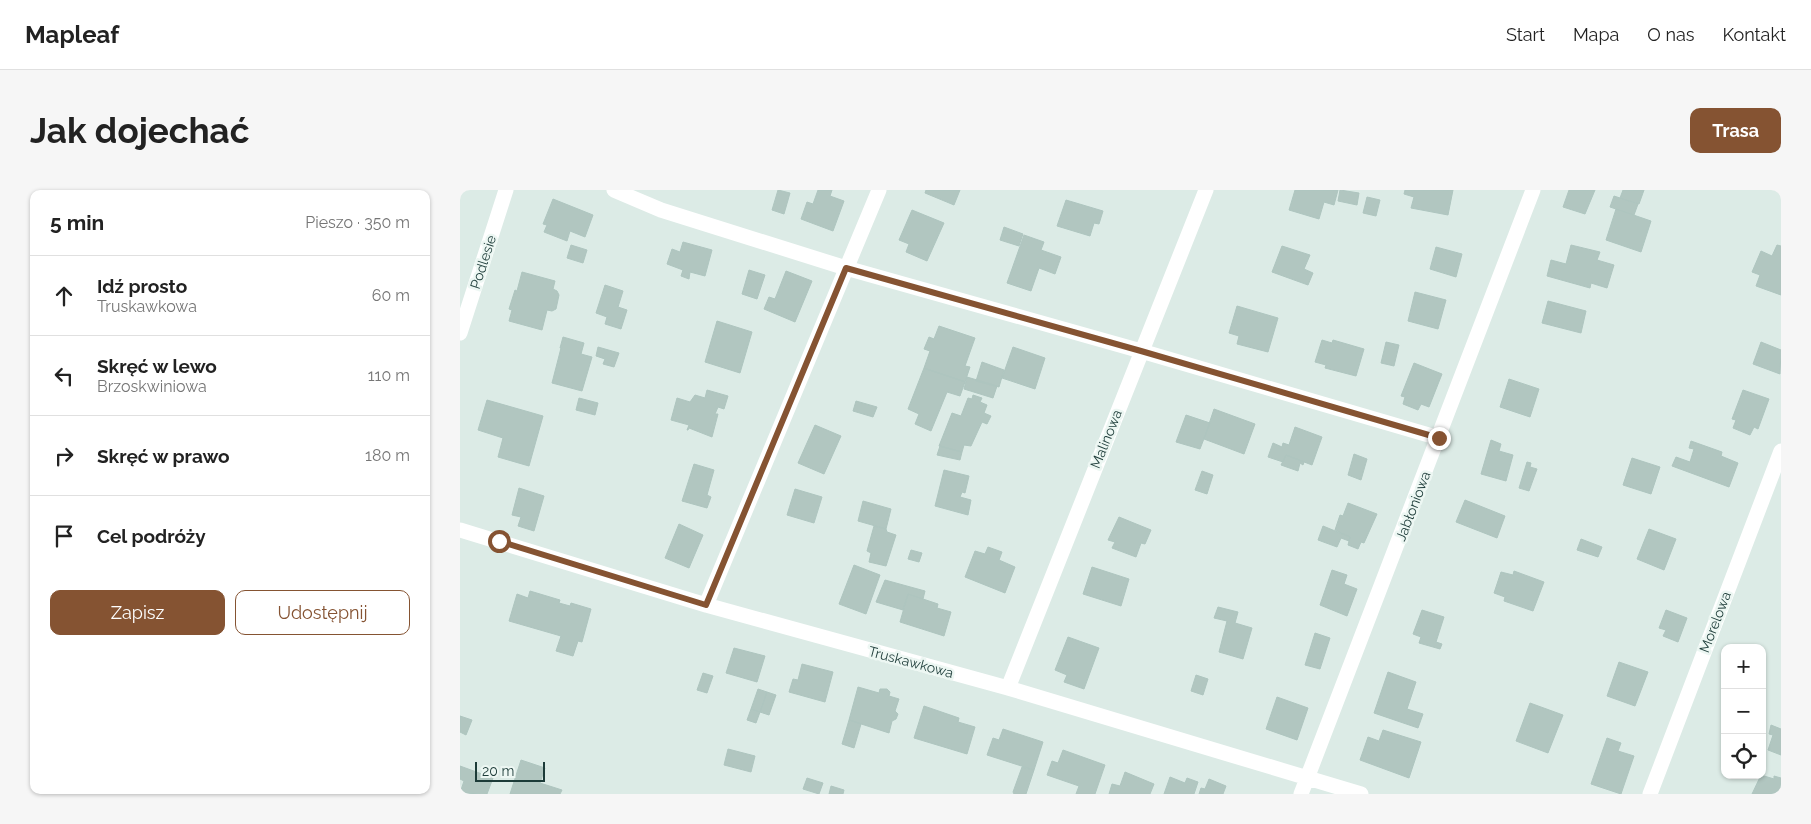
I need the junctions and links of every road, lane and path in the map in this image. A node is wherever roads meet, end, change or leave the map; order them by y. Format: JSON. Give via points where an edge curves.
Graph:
{"nodes":[{"id":1,"x":506,"y":190,"type":"edge"},
{"id":2,"x":614,"y":190,"type":"edge"},
{"id":3,"x":879,"y":190,"type":"edge"},
{"id":4,"x":1206,"y":190,"type":"edge"},
{"id":5,"x":1533,"y":190,"type":"edge"},
{"id":6,"x":846,"y":268,"type":"junction"},
{"id":7,"x":460,"y":333,"type":"edge"},
{"id":8,"x":1141,"y":351,"type":"junction"},
{"id":9,"x":1439,"y":438,"type":"junction"},
{"id":10,"x":1781,"y":451,"type":"edge"},
{"id":11,"x":460,"y":530,"type":"edge"},
{"id":12,"x":706,"y":605,"type":"junction"},
{"id":13,"x":1008,"y":688,"type":"junction"},
{"id":14,"x":1308,"y":777,"type":"junction"},
{"id":15,"x":1301,"y":794,"type":"edge"},
{"id":16,"x":1361,"y":794,"type":"edge"},
{"id":17,"x":1650,"y":794,"type":"edge"}],
"edges":[{"from":1,"to":7,"type":"street","name":"Podlesie"},
{"from":2,"to":6,"type":"street","via":[[661,210]]},
{"from":3,"to":6,"type":"street"},
{"from":4,"to":8,"type":"street","name":"Malinowa"},
{"from":5,"to":9,"type":"street","name":"Jabłoniowa"},
{"from":6,"to":8,"type":"street"},
{"from":6,"to":12,"type":"street"},
{"from":8,"to":9,"type":"street"},
{"from":8,"to":13,"type":"street","name":"Malinowa"},
{"from":9,"to":14,"type":"street","name":"Jabłoniowa"},
{"from":10,"to":17,"type":"street","name":"Morelowa"},
{"from":11,"to":12,"type":"street","name":"Truskawkowa"},
{"from":12,"to":13,"type":"street","name":"Truskawkowa"},
{"from":13,"to":14,"type":"street","name":"Truskawkowa"},
{"from":14,"to":15,"type":"street","name":"Jabłoniowa"},
{"from":14,"to":16,"type":"street","name":"Truskawkowa"}]}
